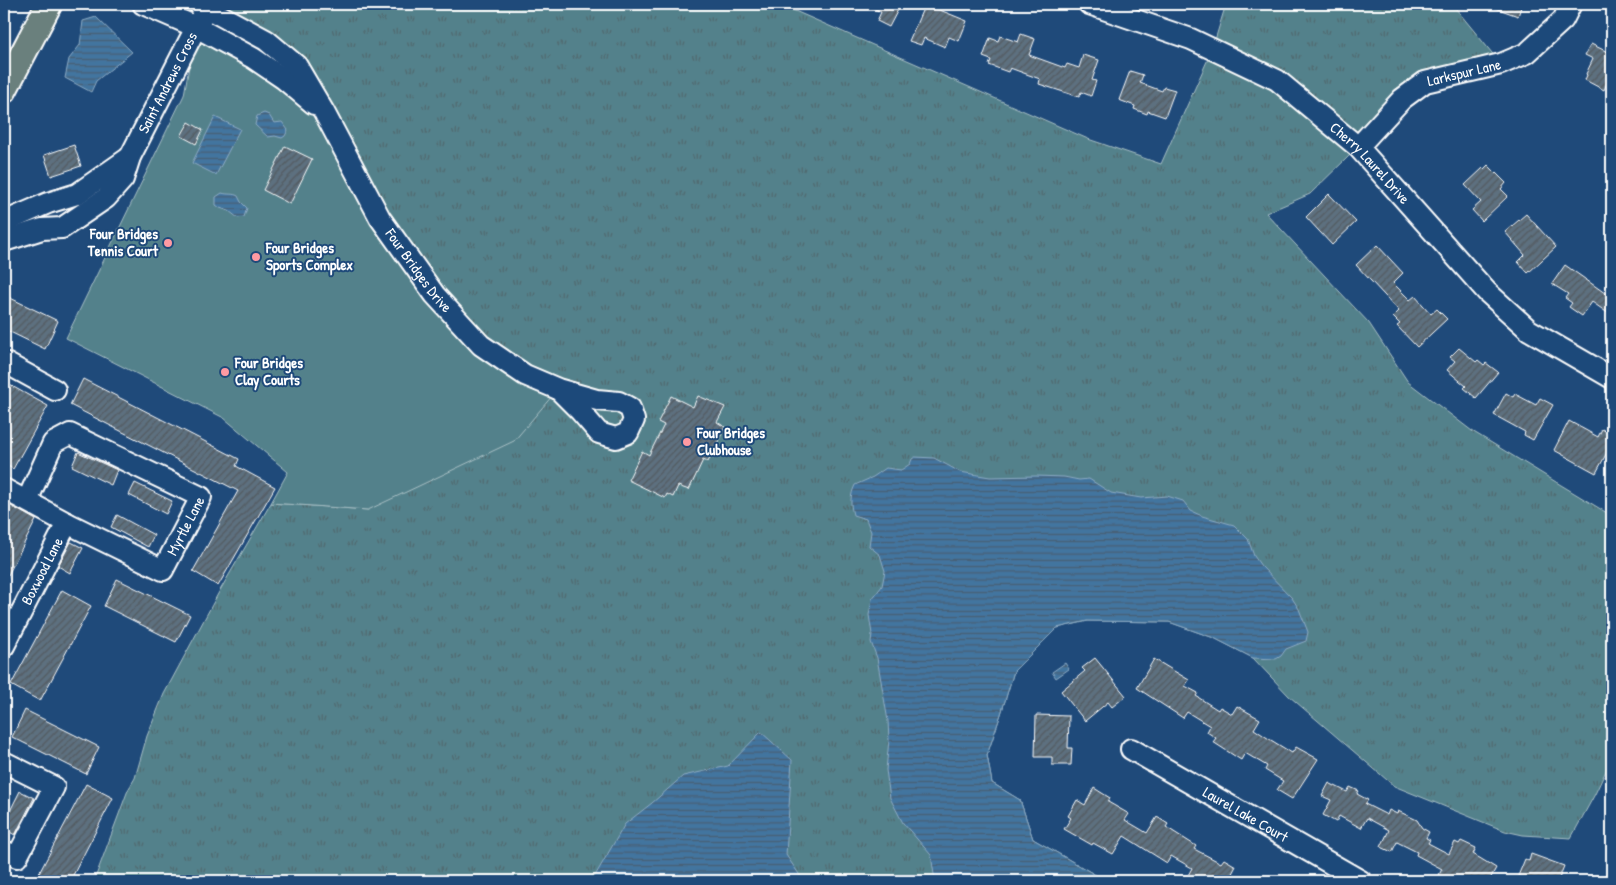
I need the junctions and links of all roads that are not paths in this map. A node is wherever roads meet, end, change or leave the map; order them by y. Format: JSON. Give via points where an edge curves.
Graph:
{"nodes":[{"id":1,"x":49,"y":4,"type":"edge"},
{"id":2,"x":143,"y":4,"type":"edge"},
{"id":3,"x":1089,"y":4,"type":"edge"},
{"id":4,"x":1571,"y":4,"type":"edge"},
{"id":5,"x":204,"y":5,"type":"edge"},
{"id":6,"x":196,"y":27,"type":"junction"},
{"id":7,"x":4,"y":90,"type":"edge"},
{"id":8,"x":324,"y":112,"type":"junction"},
{"id":9,"x":1358,"y":147,"type":"junction"},
{"id":10,"x":130,"y":157,"type":"junction"},
{"id":11,"x":4,"y":222,"type":"edge"},
{"id":12,"x":4,"y":241,"type":"edge"},
{"id":13,"x":4,"y":362,"type":"edge"},
{"id":14,"x":1612,"y":378,"type":"edge"},
{"id":15,"x":56,"y":390,"type":"dead end"},
{"id":16,"x":558,"y":390,"type":"dead end"},
{"id":17,"x":4,"y":489,"type":"edge"},
{"id":18,"x":27,"y":501,"type":"junction"},
{"id":19,"x":67,"y":523,"type":"junction"},
{"id":20,"x":4,"y":646,"type":"edge"},
{"id":21,"x":1130,"y":749,"type":"dead end"},
{"id":22,"x":4,"y":762,"type":"edge"},
{"id":23,"x":4,"y":851,"type":"edge"},
{"id":24,"x":1361,"y":881,"type":"edge"}],
"edges":[{"from":1,"to":7,"type":"main road"},
{"from":2,"to":6,"type":"street","name":"Four Bridges Drive"},
{"from":3,"to":9,"type":"street","name":"Cherry Laurel Drive","via":[[1191,39],[1277,80]]},
{"from":4,"to":9,"type":"street","name":"Larkspur Lane","via":[[1563,20],[1527,53],[1501,64],[1425,82],[1402,99]]},
{"from":5,"to":6,"type":"street","name":"Saint Andrews Cross"},
{"from":5,"to":8,"type":"street","name":"Four Bridges Drive","via":[[266,40],[296,66]]},
{"from":6,"to":8,"type":"street","name":"Four Bridges Drive","via":[[253,58]]},
{"from":6,"to":10,"type":"street","name":"Saint Andrews Cross"},
{"from":8,"to":16,"type":"street","name":"Four Bridges Drive","via":[[380,218],[436,295],[481,345],[524,375]]},
{"from":9,"to":14,"type":"street","name":"Cherry Laurel Drive","via":[[1488,294],[1529,330]]},
{"from":10,"to":11,"type":"street","name":"Saint Andrews Cross","via":[[77,194]]},
{"from":10,"to":12,"type":"street","name":"Saint Andrews Cross","via":[[123,179],[106,198],[62,228]]},
{"from":13,"to":15,"type":"street"},
{"from":17,"to":18,"type":"street","name":"Myrtle Lane"},
{"from":18,"to":19,"type":"street","name":"Myrtle Lane"},
{"from":18,"to":19,"type":"street","name":"Myrtle Lane","via":[[53,443],[70,434],[201,497],[162,570]]},
{"from":19,"to":20,"type":"street","name":"Boxwood Lane"},
{"from":21,"to":24,"type":"street","name":"Laurel Lake Court"},
{"from":22,"to":23,"type":"street","via":[[54,787],[18,858]]}]}
